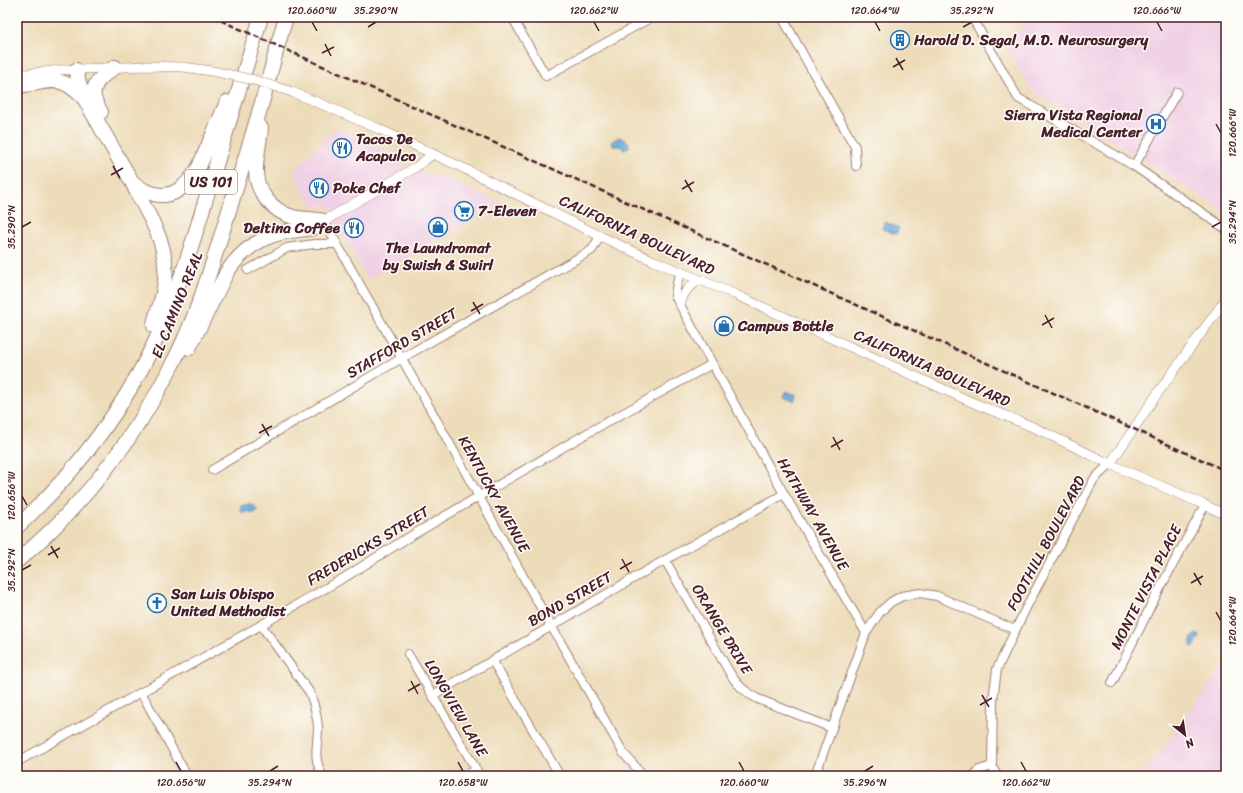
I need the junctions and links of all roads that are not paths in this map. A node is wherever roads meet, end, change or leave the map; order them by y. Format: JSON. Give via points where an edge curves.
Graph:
{"nodes":[{"id":1,"x":261,"y":17,"type":"edge"},
{"id":2,"x":286,"y":17,"type":"edge"},
{"id":3,"x":512,"y":17,"type":"edge"},
{"id":4,"x":652,"y":17,"type":"edge"},
{"id":5,"x":782,"y":17,"type":"edge"},
{"id":6,"x":972,"y":17,"type":"edge"},
{"id":7,"x":115,"y":67,"type":"junction"},
{"id":8,"x":76,"y":70,"type":"junction"},
{"id":9,"x":244,"y":74,"type":"junction"},
{"id":10,"x":17,"y":75,"type":"edge"},
{"id":11,"x":17,"y":85,"type":"edge"},
{"id":12,"x":1177,"y":92,"type":"dead end"},
{"id":13,"x":84,"y":98,"type":"junction"},
{"id":14,"x":258,"y":116,"type":"junction"},
{"id":15,"x":433,"y":154,"type":"junction"},
{"id":16,"x":122,"y":165,"type":"junction"},
{"id":17,"x":856,"y":166,"type":"dead end"},
{"id":18,"x":1134,"y":166,"type":"junction"},
{"id":19,"x":132,"y":182,"type":"junction"},
{"id":20,"x":324,"y":221,"type":"junction"},
{"id":21,"x":1226,"y":229,"type":"edge"},
{"id":22,"x":600,"y":236,"type":"junction"},
{"id":23,"x":337,"y":244,"type":"junction"},
{"id":24,"x":248,"y":270,"type":"dead end"},
{"id":25,"x":681,"y":273,"type":"junction"},
{"id":26,"x":699,"y":280,"type":"junction"},
{"id":27,"x":1226,"y":299,"type":"edge"},
{"id":28,"x":680,"y":305,"type":"junction"},
{"id":29,"x":154,"y":344,"type":"junction"},
{"id":30,"x":402,"y":358,"type":"junction"},
{"id":31,"x":712,"y":364,"type":"junction"},
{"id":32,"x":172,"y":365,"type":"junction"},
{"id":33,"x":1110,"y":464,"type":"junction"},
{"id":34,"x":212,"y":470,"type":"dead end"},
{"id":35,"x":66,"y":476,"type":"junction"},
{"id":36,"x":784,"y":494,"type":"junction"},
{"id":37,"x":479,"y":497,"type":"junction"},
{"id":38,"x":1205,"y":505,"type":"junction"},
{"id":39,"x":17,"y":514,"type":"edge"},
{"id":40,"x":1226,"y":515,"type":"edge"},
{"id":41,"x":17,"y":527,"type":"edge"},
{"id":42,"x":665,"y":560,"type":"junction"},
{"id":43,"x":17,"y":561,"type":"edge"},
{"id":44,"x":261,"y":625,"type":"junction"},
{"id":45,"x":552,"y":625,"type":"junction"},
{"id":46,"x":1015,"y":630,"type":"junction"},
{"id":47,"x":866,"y":633,"type":"junction"},
{"id":48,"x":408,"y":654,"type":"dead end"},
{"id":49,"x":492,"y":660,"type":"junction"},
{"id":50,"x":1112,"y":683,"type":"dead end"},
{"id":51,"x":141,"y":692,"type":"junction"},
{"id":52,"x":433,"y":695,"type":"junction"},
{"id":53,"x":832,"y":728,"type":"junction"},
{"id":54,"x":1226,"y":756,"type":"edge"},
{"id":55,"x":17,"y":762,"type":"edge"},
{"id":56,"x":992,"y":766,"type":"junction"},
{"id":57,"x":478,"y":773,"type":"edge"},
{"id":58,"x":187,"y":776,"type":"edge"},
{"id":59,"x":323,"y":776,"type":"edge"},
{"id":60,"x":456,"y":776,"type":"edge"},
{"id":61,"x":560,"y":776,"type":"edge"},
{"id":62,"x":644,"y":776,"type":"edge"},
{"id":63,"x":815,"y":776,"type":"edge"},
{"id":64,"x":973,"y":776,"type":"edge"},
{"id":65,"x":997,"y":776,"type":"edge"},
{"id":66,"x":1226,"y":776,"type":"edge"}],
"edges":[{"from":1,"to":9,"type":"highway","name":"EL CAMINO REAL","number":"US 101"},
{"from":2,"to":14,"type":"highway","name":"EL CAMINO REAL","number":"US 101"},
{"from":3,"to":4,"type":"street","via":[[546,76]]},
{"from":5,"to":17,"type":"street","via":[[854,147]]},
{"from":6,"to":18,"type":"street","via":[[1018,98]]},
{"from":7,"to":8,"type":"street","name":"CALIFORNIA BOULEVARD"},
{"from":7,"to":15,"type":"street","name":"CALIFORNIA BOULEVARD","bridge":true,"via":[[163,66],[212,71],[254,80],[326,106]]},
{"from":7,"to":16,"type":"highway","via":[[98,81],[93,93],[122,150]]},
{"from":8,"to":10,"type":"street","name":"CALIFORNIA BOULEVARD"},
{"from":8,"to":13,"type":"highway"},
{"from":9,"to":19,"type":"highway","via":[[228,98],[198,167],[187,183],[166,196],[152,194]]},
{"from":9,"to":29,"type":"highway","name":"EL CAMINO REAL","number":"US 101","via":[[179,285]]},
{"from":11,"to":13,"type":"highway","via":[[63,82]]},
{"from":12,"to":18,"type":"street"},
{"from":13,"to":16,"type":"highway"},
{"from":14,"to":20,"type":"highway","via":[[261,129],[256,170],[263,196],[270,204],[293,217]]},
{"from":14,"to":32,"type":"highway","name":"EL CAMINO REAL","number":"US 101","via":[[199,305]]},
{"from":15,"to":20,"type":"street","via":[[416,168]]},
{"from":15,"to":22,"type":"street","name":"CALIFORNIA BOULEVARD"},
{"from":16,"to":19,"type":"highway"},
{"from":18,"to":21,"type":"street"},
{"from":19,"to":29,"type":"highway","via":[[157,229],[165,260],[166,274],[162,299],[154,323]]},
{"from":20,"to":23,"type":"street","name":"KENTUCKY AVENUE"},
{"from":20,"to":32,"type":"highway","via":[[314,227],[284,232],[261,240],[242,254],[227,272],[185,356]]},
{"from":22,"to":25,"type":"street","name":"CALIFORNIA BOULEVARD"},
{"from":22,"to":30,"type":"street","name":"STAFFORD STREET","via":[[592,250]]},
{"from":23,"to":24,"type":"street","via":[[287,248]]},
{"from":23,"to":30,"type":"street","name":"KENTUCKY AVENUE"},
{"from":25,"to":26,"type":"street","name":"CALIFORNIA BOULEVARD"},
{"from":25,"to":28,"type":"street","name":"HATHWAY AVENUE","via":[[675,296]]},
{"from":26,"to":28,"type":"street","via":[[689,286]]},
{"from":26,"to":33,"type":"street","name":"CALIFORNIA BOULEVARD","via":[[1033,427]]},
{"from":27,"to":33,"type":"street","name":"FOOTHILL BOULEVARD"},
{"from":28,"to":31,"type":"street","name":"HATHWAY AVENUE"},
{"from":29,"to":35,"type":"highway","name":"EL CAMINO REAL","number":"US 101","via":[[114,414]]},
{"from":30,"to":34,"type":"street","name":"STAFFORD STREET"},
{"from":30,"to":37,"type":"street","name":"KENTUCKY AVENUE"},
{"from":31,"to":36,"type":"street","name":"HATHWAY AVENUE"},
{"from":31,"to":37,"type":"street","name":"FREDERICKS STREET"},
{"from":32,"to":43,"type":"highway","name":"EL CAMINO REAL","number":"US 101","via":[[154,398],[110,464],[65,516]]},
{"from":33,"to":38,"type":"street","name":"CALIFORNIA BOULEVARD"},
{"from":33,"to":46,"type":"street","name":"FOOTHILL BOULEVARD","via":[[1094,479]]},
{"from":35,"to":39,"type":"highway","via":[[44,489]]},
{"from":35,"to":41,"type":"highway","name":"EL CAMINO REAL","number":"US 101"},
{"from":36,"to":42,"type":"street","name":"BOND STREET"},
{"from":36,"to":47,"type":"street","name":"HATHWAY AVENUE"},
{"from":37,"to":44,"type":"street","name":"FREDERICKS STREET"},
{"from":37,"to":45,"type":"street","name":"KENTUCKY AVENUE"},
{"from":38,"to":40,"type":"street","name":"CALIFORNIA BOULEVARD"},
{"from":38,"to":50,"type":"street","name":"MONTE VISTA PLACE"},
{"from":42,"to":45,"type":"street","name":"BOND STREET"},
{"from":42,"to":53,"type":"street","name":"ORANGE DRIVE","via":[[740,687],[758,699]]},
{"from":44,"to":51,"type":"street","name":"FREDERICKS STREET"},
{"from":44,"to":59,"type":"street","via":[[303,682],[312,699],[318,729],[315,755]]},
{"from":45,"to":49,"type":"street","name":"BOND STREET"},
{"from":45,"to":62,"type":"street","name":"KENTUCKY AVENUE","via":[[624,754]]},
{"from":46,"to":47,"type":"street","via":[[937,596],[920,593],[902,596],[891,602],[880,612]]},
{"from":46,"to":56,"type":"street","name":"FOOTHILL BOULEVARD","via":[[997,669],[993,700]]},
{"from":47,"to":53,"type":"street"},
{"from":48,"to":52,"type":"street","name":"LONGVIEW LANE"},
{"from":49,"to":52,"type":"street","name":"BOND STREET"},
{"from":49,"to":61,"type":"street"},
{"from":51,"to":55,"type":"street","name":"FREDERICKS STREET"},
{"from":51,"to":58,"type":"street"},
{"from":52,"to":57,"type":"street","name":"LONGVIEW LANE"},
{"from":53,"to":63,"type":"street"},
{"from":54,"to":66,"type":"street"},
{"from":56,"to":64,"type":"street","via":[[979,770]]},
{"from":56,"to":65,"type":"street"},
{"from":57,"to":60,"type":"street"}]}
